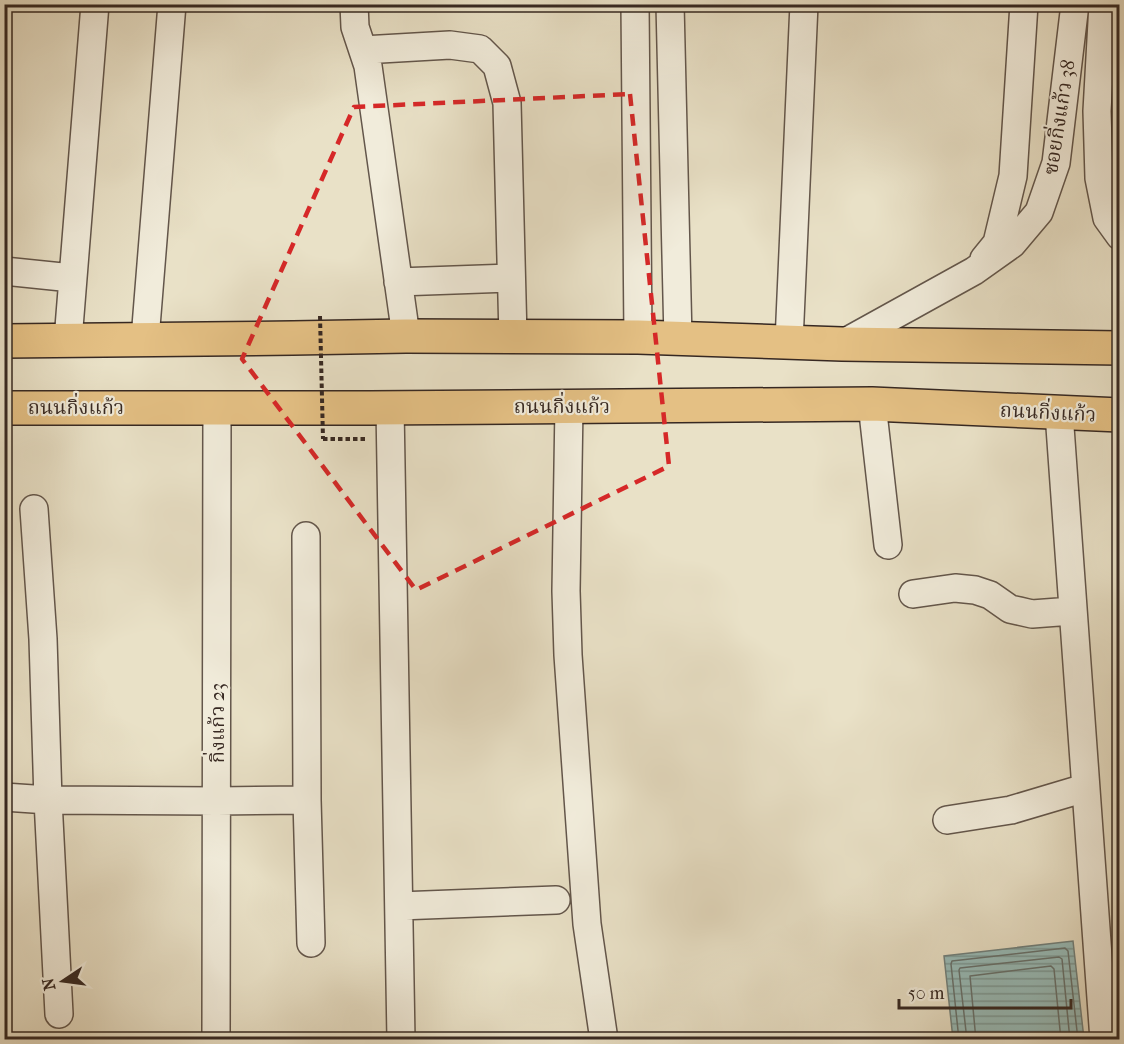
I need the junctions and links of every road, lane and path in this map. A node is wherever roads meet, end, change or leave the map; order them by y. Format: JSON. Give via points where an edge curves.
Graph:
{"nodes":[{"id":1,"x":95,"y":4,"type":"edge"},
{"id":2,"x":172,"y":4,"type":"edge"},
{"id":3,"x":354,"y":4,"type":"edge"},
{"id":4,"x":635,"y":4,"type":"edge"},
{"id":5,"x":670,"y":4,"type":"edge"},
{"id":6,"x":804,"y":4,"type":"edge"},
{"id":7,"x":1024,"y":4,"type":"edge"},
{"id":8,"x":1075,"y":4,"type":"edge"},
{"id":9,"x":1103,"y":4,"type":"edge"},
{"id":10,"x":363,"y":50,"type":"junction"},
{"id":11,"x":1119,"y":236,"type":"edge"},
{"id":12,"x":4,"y":271,"type":"edge"},
{"id":13,"x":974,"y":271,"type":"junction"},
{"id":14,"x":72,"y":278,"type":"junction"},
{"id":15,"x":511,"y":278,"type":"junction"},
{"id":16,"x":398,"y":282,"type":"junction"},
{"id":17,"x":320,"y":316,"type":"dead end"},
{"id":18,"x":406,"y":336,"type":"junction"},
{"id":19,"x":513,"y":337,"type":"junction"},
{"id":20,"x":638,"y":337,"type":"junction"},
{"id":21,"x":145,"y":339,"type":"junction"},
{"id":22,"x":678,"y":339,"type":"junction"},
{"id":23,"x":68,"y":340,"type":"junction"},
{"id":24,"x":4,"y":341,"type":"edge"},
{"id":25,"x":789,"y":342,"type":"junction"},
{"id":26,"x":842,"y":344,"type":"junction"},
{"id":27,"x":1119,"y":348,"type":"edge"},
{"id":28,"x":872,"y":404,"type":"junction"},
{"id":29,"x":569,"y":406,"type":"junction"},
{"id":30,"x":217,"y":407,"type":"junction"},
{"id":31,"x":4,"y":408,"type":"edge"},
{"id":32,"x":390,"y":408,"type":"junction"},
{"id":33,"x":1059,"y":413,"type":"junction"},
{"id":34,"x":1119,"y":416,"type":"edge"},
{"id":35,"x":323,"y":439,"type":"dead end"},
{"id":36,"x":34,"y":509,"type":"dead end"},
{"id":37,"x":306,"y":536,"type":"dead end"},
{"id":38,"x":888,"y":545,"type":"dead end"},
{"id":39,"x":913,"y":594,"type":"dead end"},
{"id":40,"x":1072,"y":611,"type":"junction"},
{"id":41,"x":1085,"y":788,"type":"junction"},
{"id":42,"x":4,"y":796,"type":"edge"},
{"id":43,"x":48,"y":800,"type":"junction"},
{"id":44,"x":307,"y":800,"type":"junction"},
{"id":45,"x":217,"y":801,"type":"junction"},
{"id":46,"x":947,"y":820,"type":"dead end"},
{"id":47,"x":556,"y":900,"type":"dead end"},
{"id":48,"x":399,"y":906,"type":"junction"},
{"id":49,"x":311,"y":943,"type":"dead end"},
{"id":50,"x":59,"y":1014,"type":"dead end"},
{"id":51,"x":216,"y":1040,"type":"edge"},
{"id":52,"x":401,"y":1040,"type":"edge"},
{"id":53,"x":604,"y":1040,"type":"edge"},
{"id":54,"x":1104,"y":1040,"type":"edge"}],
"edges":[{"from":1,"to":14,"type":"street"},
{"from":2,"to":21,"type":"street"},
{"from":3,"to":10,"type":"street","via":[[355,27]]},
{"from":4,"to":20,"type":"street"},
{"from":5,"to":22,"type":"street"},
{"from":6,"to":25,"type":"street"},
{"from":7,"to":13,"type":"street","name":"ซอยกิ่งแก้ว 38","via":[[1013,176],[997,243]]},
{"from":8,"to":13,"type":"street","name":"ซอยกิ่งแก้ว 38","via":[[1056,163],[1039,212],[1012,244]]},
{"from":9,"to":11,"type":"street","name":"ซอยกิ่งแก้ว 38","via":[[1097,111],[1099,178],[1107,218]]},
{"from":10,"to":15,"type":"street","via":[[450,45],[480,50],[498,66],[507,103]]},
{"from":10,"to":16,"type":"street"},
{"from":12,"to":14,"type":"street"},
{"from":13,"to":26,"type":"street","name":"ซอยกิ่งแก้ว 38"},
{"from":14,"to":23,"type":"street"},
{"from":15,"to":16,"type":"street"},
{"from":15,"to":19,"type":"street"},
{"from":16,"to":18,"type":"street"},
{"from":17,"to":35,"type":"path","bridge":true},
{"from":18,"to":19,"type":"main road"},
{"from":18,"to":21,"type":"main road"},
{"from":19,"to":20,"type":"main road"},
{"from":20,"to":22,"type":"main road"},
{"from":21,"to":23,"type":"main road"},
{"from":22,"to":25,"type":"main road"},
{"from":23,"to":24,"type":"main road"},
{"from":25,"to":26,"type":"main road"},
{"from":26,"to":27,"type":"main road"},
{"from":28,"to":29,"type":"main road","name":"ถนนกิ่งแก้ว"},
{"from":28,"to":33,"type":"main road","name":"ถนนกิ่งแก้ว"},
{"from":28,"to":38,"type":"street"},
{"from":29,"to":32,"type":"main road","name":"ถนนกิ่งแก้ว"},
{"from":29,"to":53,"type":"street","via":[[568,656],[587,924]]},
{"from":30,"to":31,"type":"main road","name":"ถนนกิ่งแก้ว"},
{"from":30,"to":32,"type":"main road","name":"ถนนกิ่งแก้ว"},
{"from":30,"to":45,"type":"street","name":"กิ่งแก้ว 23"},
{"from":32,"to":48,"type":"street"},
{"from":33,"to":34,"type":"main road","name":"ถนนกิ่งแก้ว"},
{"from":33,"to":40,"type":"street"},
{"from":36,"to":43,"type":"street"},
{"from":37,"to":44,"type":"street"},
{"from":39,"to":40,"type":"street","via":[[955,588],[975,590],[1010,609],[1032,614]]},
{"from":40,"to":41,"type":"street"},
{"from":41,"to":46,"type":"street","via":[[1011,810]]},
{"from":41,"to":54,"type":"street"},
{"from":42,"to":43,"type":"street"},
{"from":43,"to":45,"type":"street"},
{"from":43,"to":50,"type":"street"},
{"from":44,"to":45,"type":"street"},
{"from":44,"to":49,"type":"street"},
{"from":45,"to":51,"type":"street","name":"กิ่งแก้ว 23"},
{"from":47,"to":48,"type":"street"},
{"from":48,"to":52,"type":"street"}]}
